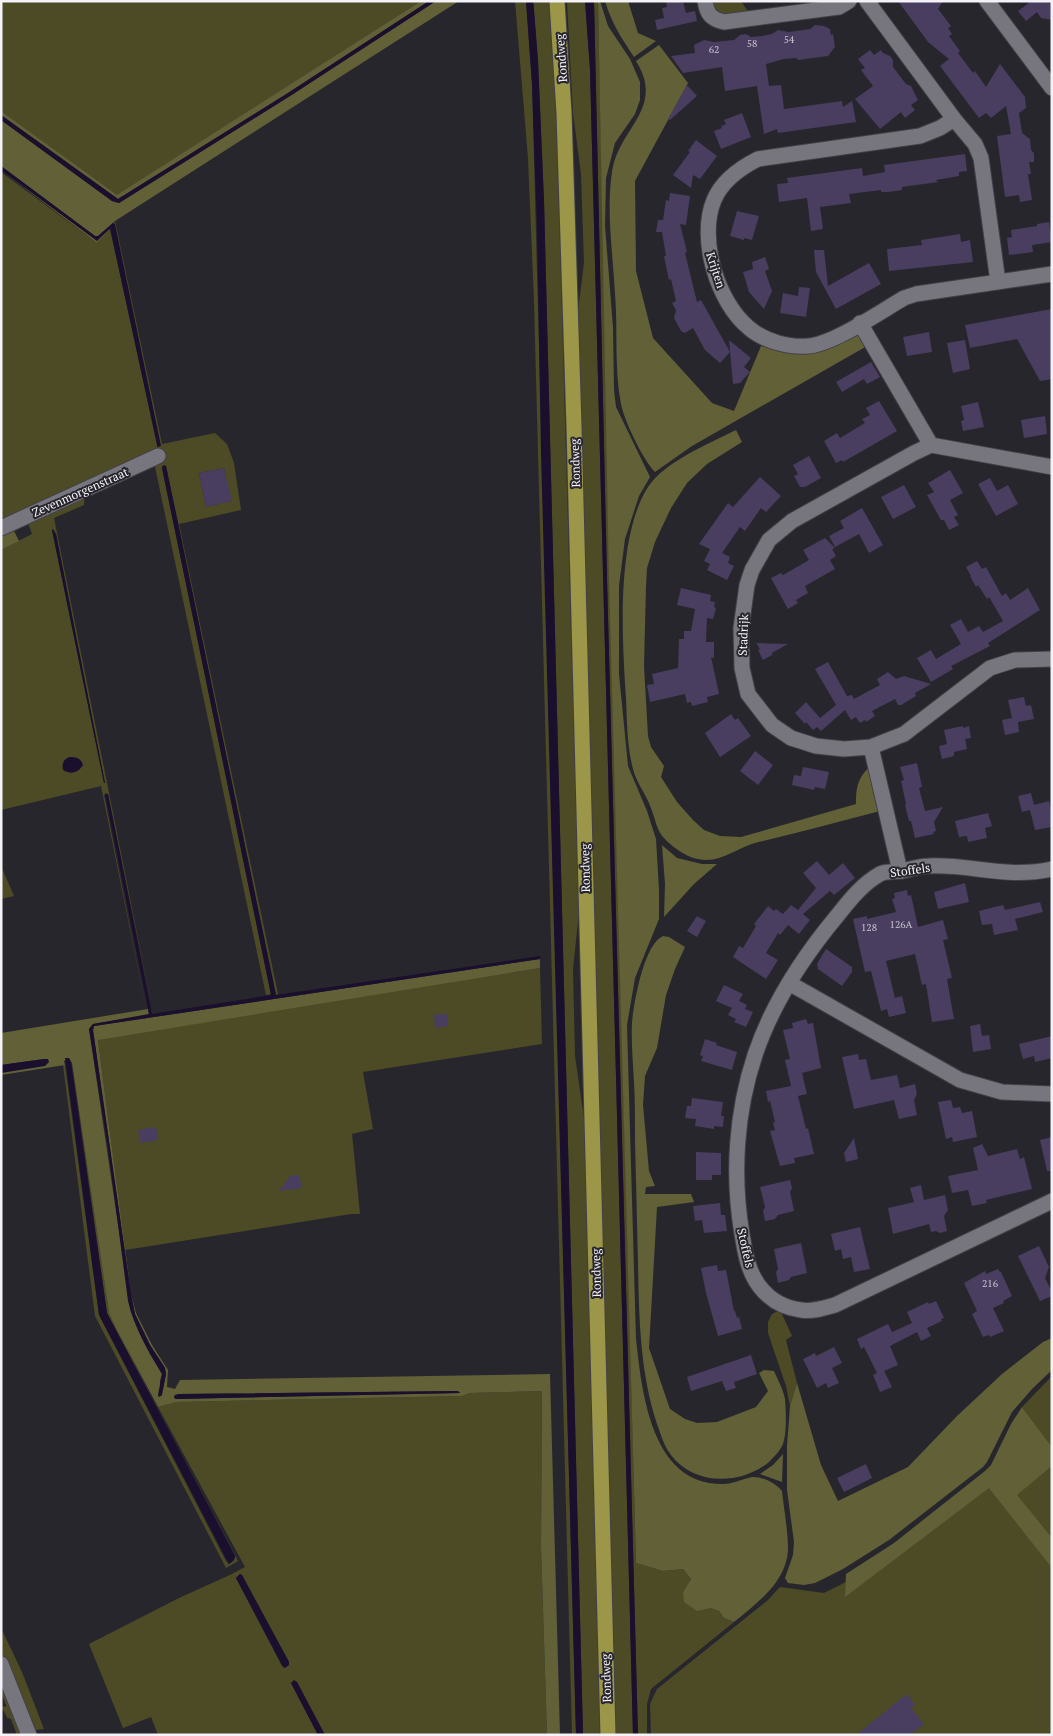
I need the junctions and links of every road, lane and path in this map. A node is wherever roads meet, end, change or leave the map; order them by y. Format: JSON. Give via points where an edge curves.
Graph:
{"nodes":[{"id":1,"x":557,"y":1,"type":"edge"},
{"id":2,"x":705,"y":1,"type":"edge"},
{"id":3,"x":849,"y":1,"type":"edge"},
{"id":4,"x":867,"y":1,"type":"edge"},
{"id":5,"x":987,"y":1,"type":"edge"},
{"id":6,"x":1052,"y":88,"type":"edge"},
{"id":7,"x":954,"y":119,"type":"junction"},
{"id":8,"x":1052,"y":274,"type":"edge"},
{"id":9,"x":998,"y":282,"type":"junction"},
{"id":10,"x":860,"y":324,"type":"junction"},
{"id":11,"x":932,"y":445,"type":"junction"},
{"id":12,"x":158,"y":456,"type":"dead end"},
{"id":13,"x":1052,"y":467,"type":"edge"},
{"id":14,"x":1,"y":528,"type":"edge"},
{"id":15,"x":1052,"y":659,"type":"edge"},
{"id":16,"x":871,"y":747,"type":"junction"},
{"id":17,"x":1052,"y":868,"type":"edge"},
{"id":18,"x":900,"y":871,"type":"junction"},
{"id":19,"x":789,"y":983,"type":"junction"},
{"id":20,"x":1052,"y":1094,"type":"edge"},
{"id":21,"x":1052,"y":1201,"type":"edge"},
{"id":22,"x":1,"y":1664,"type":"edge"},
{"id":23,"x":29,"y":1735,"type":"edge"},
{"id":24,"x":608,"y":1735,"type":"edge"}],
"edges":[{"from":1,"to":24,"type":"main road","name":"Rondweg","via":[[571,338]]},
{"from":2,"to":3,"type":"street","via":[[711,17],[724,22],[839,7]]},
{"from":4,"to":7,"type":"street"},
{"from":5,"to":6,"type":"street"},
{"from":7,"to":9,"type":"street","via":[[975,144],[981,158]]},
{"from":7,"to":10,"type":"street","name":"Krijten","via":[[920,136],[758,159],[731,177],[715,199],[708,219],[707,243],[712,267],[733,311],[749,328],[771,342],[809,346],[827,341]]},
{"from":8,"to":9,"type":"street","name":"Krijten"},
{"from":9,"to":10,"type":"street","name":"Krijten","via":[[916,294]]},
{"from":10,"to":11,"type":"street"},
{"from":11,"to":13,"type":"street"},
{"from":11,"to":16,"type":"street","name":"Stadrijk","via":[[792,521],[770,540],[752,570],[747,586],[741,628],[742,668],[748,694],[759,710],[772,725],[791,738],[816,746]]},
{"from":12,"to":14,"type":"street","name":"Zevenmorgenstraat"},
{"from":15,"to":16,"type":"street","name":"Stadrijk","via":[[1015,660],[990,668],[904,734]]},
{"from":16,"to":18,"type":"street"},
{"from":17,"to":18,"type":"street","name":"Stoffels","via":[[1008,874],[927,866]]},
{"from":18,"to":19,"type":"street","name":"Stoffels","via":[[881,874],[855,894],[811,947]]},
{"from":19,"to":20,"type":"street","via":[[960,1080],[1002,1092]]},
{"from":19,"to":21,"type":"street","name":"Stoffels","via":[[755,1055],[740,1117],[737,1149],[738,1203],[745,1255],[760,1287],[773,1300],[803,1310],[835,1305]]},
{"from":22,"to":23,"type":"street"}]}
